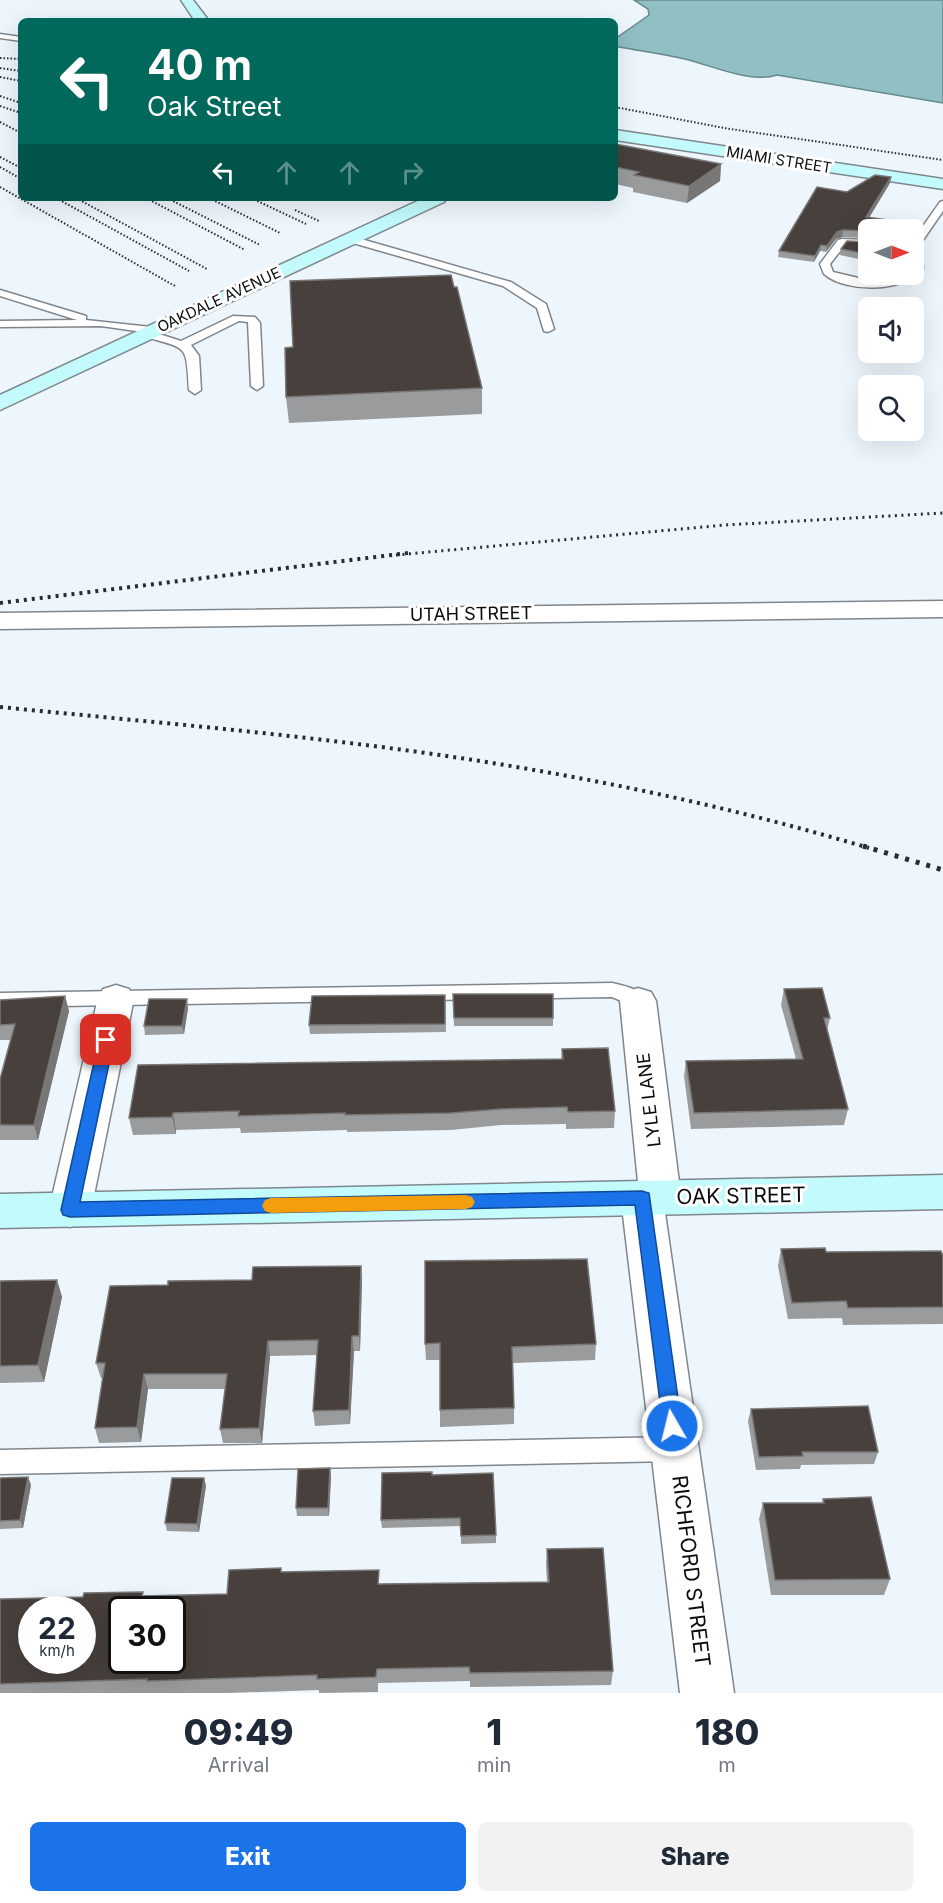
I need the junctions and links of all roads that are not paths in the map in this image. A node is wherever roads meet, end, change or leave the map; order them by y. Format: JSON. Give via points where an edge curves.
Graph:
{"nodes":[{"id":1,"x":187,"y":0,"type":"edge"},
{"id":2,"x":200,"y":18,"type":"edge"},
{"id":3,"x":0,"y":36,"type":"edge"},
{"id":4,"x":18,"y":39,"type":"edge"},
{"id":5,"x":618,"y":135,"type":"edge"},
{"id":6,"x":943,"y":184,"type":"edge"},
{"id":7,"x":432,"y":201,"type":"edge"},
{"id":8,"x":943,"y":204,"type":"edge"},
{"id":9,"x":924,"y":231,"type":"edge"},
{"id":10,"x":350,"y":239,"type":"junction"},
{"id":11,"x":858,"y":243,"type":"edge"},
{"id":12,"x":858,"y":282,"type":"edge"},
{"id":13,"x":0,"y":293,"type":"edge"},
{"id":14,"x":101,"y":323,"type":"junction"},
{"id":15,"x":0,"y":324,"type":"edge"},
{"id":16,"x":549,"y":329,"type":"dead end"},
{"id":17,"x":151,"y":332,"type":"junction"},
{"id":18,"x":183,"y":344,"type":"junction"},
{"id":19,"x":257,"y":386,"type":"dead end"},
{"id":20,"x":195,"y":390,"type":"dead end"},
{"id":21,"x":0,"y":403,"type":"edge"},
{"id":22,"x":943,"y":609,"type":"edge"},
{"id":23,"x":0,"y":621,"type":"edge"},
{"id":24,"x":116,"y":998,"type":"junction"},
{"id":25,"x":0,"y":1000,"type":"edge"},
{"id":26,"x":638,"y":1001,"type":"joint"},
{"id":27,"x":943,"y":1192,"type":"edge"},
{"id":28,"x":651,"y":1198,"type":"junction"},
{"id":29,"x":70,"y":1210,"type":"junction"},
{"id":30,"x":0,"y":1211,"type":"edge"},
{"id":31,"x":675,"y":1449,"type":"junction"},
{"id":32,"x":0,"y":1462,"type":"edge"},
{"id":33,"x":707,"y":1693,"type":"edge"}],
"edges":[{"from":1,"to":2,"type":"street"},
{"from":3,"to":4,"type":"lane"},
{"from":5,"to":6,"type":"street","name":"MIAMI STREET"},
{"from":7,"to":10,"type":"street","name":"OAKDALE AVENUE"},
{"from":8,"to":9,"type":"lane"},
{"from":10,"to":16,"type":"lane","via":[[507,284],[542,306]]},
{"from":10,"to":17,"type":"street","name":"OAKDALE AVENUE"},
{"from":11,"to":12,"type":"lane","via":[[842,242],[825,264],[829,274]]},
{"from":13,"to":14,"type":"lane"},
{"from":14,"to":15,"type":"lane"},
{"from":14,"to":17,"type":"lane"},
{"from":17,"to":18,"type":"lane"},
{"from":17,"to":21,"type":"street","name":"OAKDALE AVENUE"},
{"from":18,"to":19,"type":"lane","via":[[237,318],[251,319]]},
{"from":18,"to":20,"type":"lane","via":[[193,356]]},
{"from":22,"to":23,"type":"street","name":"UTAH STREET"},
{"from":24,"to":25,"type":"lane"},
{"from":24,"to":26,"type":"lane","via":[[612,990]]},
{"from":24,"to":29,"type":"street"},
{"from":26,"to":28,"type":"street","name":"LYLE LANE"},
{"from":27,"to":28,"type":"street","name":"OAK STREET"},
{"from":28,"to":29,"type":"street","name":"OAK STREET"},
{"from":28,"to":31,"type":"street","name":"RICHFORD STREET"},
{"from":29,"to":30,"type":"street","name":"OAK STREET"},
{"from":31,"to":32,"type":"lane"},
{"from":31,"to":33,"type":"street","name":"RICHFORD STREET"}]}
